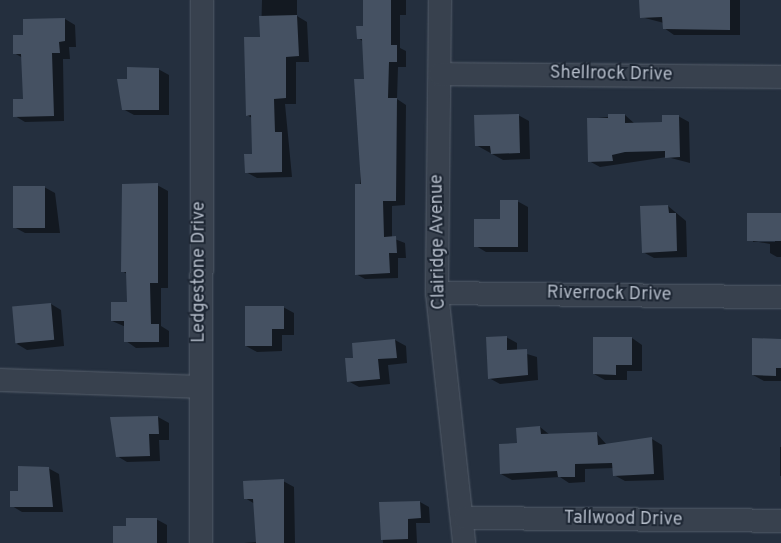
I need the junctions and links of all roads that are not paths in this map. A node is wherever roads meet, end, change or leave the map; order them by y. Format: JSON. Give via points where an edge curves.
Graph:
{"nodes":[{"id":1,"x":202,"y":0,"type":"edge"},
{"id":2,"x":440,"y":0,"type":"edge"},
{"id":3,"x":440,"y":74,"type":"junction"},
{"id":4,"x":781,"y":77,"type":"edge"},
{"id":5,"x":437,"y":293,"type":"junction"},
{"id":6,"x":781,"y":297,"type":"edge"},
{"id":7,"x":0,"y":380,"type":"edge"},
{"id":8,"x":199,"y":387,"type":"junction"},
{"id":9,"x":465,"y":518,"type":"junction"},
{"id":10,"x":781,"y":521,"type":"edge"},
{"id":11,"x":200,"y":543,"type":"edge"},
{"id":12,"x":464,"y":543,"type":"edge"}],
"edges":[{"from":1,"to":8,"type":"street","name":"Ledgestone Drive"},
{"from":2,"to":3,"type":"street","name":"Clairidge Avenue"},
{"from":3,"to":4,"type":"street","name":"Shellrock Drive"},
{"from":3,"to":5,"type":"street","name":"Clairidge Avenue"},
{"from":5,"to":6,"type":"street","name":"Riverrock Drive"},
{"from":5,"to":9,"type":"street","name":"Clairidge Avenue"},
{"from":7,"to":8,"type":"street"},
{"from":8,"to":11,"type":"street","name":"Ledgestone Drive"},
{"from":9,"to":10,"type":"street","name":"Tallwood Drive"},
{"from":9,"to":12,"type":"street","name":"Clairidge Avenue"}]}
